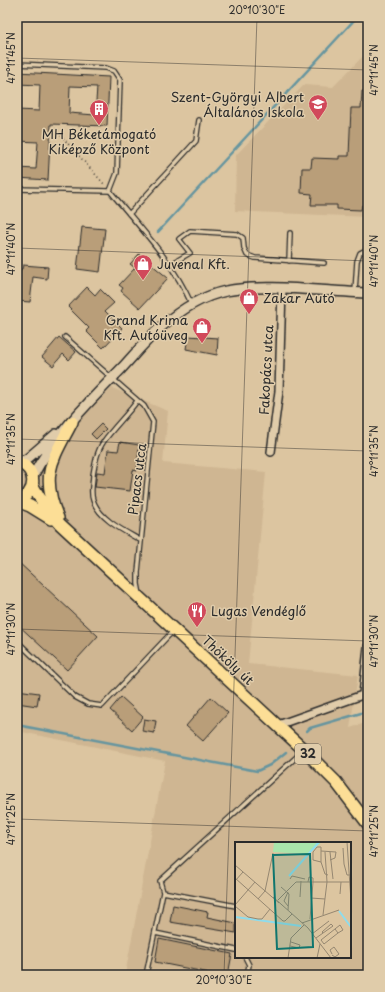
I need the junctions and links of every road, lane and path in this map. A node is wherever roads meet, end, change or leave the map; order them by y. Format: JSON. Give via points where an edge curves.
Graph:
{"nodes":[{"id":1,"x":17,"y":64,"type":"edge"},
{"id":2,"x":199,"y":120,"type":"dead end"},
{"id":3,"x":55,"y":129,"type":"dead end"},
{"id":4,"x":17,"y":189,"type":"edge"},
{"id":5,"x":110,"y":192,"type":"junction"},
{"id":6,"x":129,"y":214,"type":"junction"},
{"id":7,"x":290,"y":233,"type":"dead end"},
{"id":8,"x":368,"y":249,"type":"edge"},
{"id":9,"x":289,"y":261,"type":"junction"},
{"id":10,"x":324,"y":263,"type":"dead end"},
{"id":11,"x":171,"y":264,"type":"junction"},
{"id":12,"x":282,"y":289,"type":"junction"},
{"id":13,"x":355,"y":293,"type":"junction"},
{"id":14,"x":368,"y":294,"type":"edge"},
{"id":15,"x":192,"y":305,"type":"junction"},
{"id":16,"x":65,"y":337,"type":"dead end"},
{"id":17,"x":112,"y":378,"type":"junction"},
{"id":18,"x":137,"y":401,"type":"junction"},
{"id":19,"x":76,"y":418,"type":"junction"},
{"id":20,"x":271,"y":452,"type":"dead end"},
{"id":21,"x":17,"y":462,"type":"edge"},
{"id":22,"x":33,"y":481,"type":"junction"},
{"id":23,"x":17,"y":501,"type":"edge"},
{"id":24,"x":60,"y":524,"type":"junction"},
{"id":25,"x":140,"y":540,"type":"junction"},
{"id":26,"x":142,"y":598,"type":"junction"},
{"id":27,"x":175,"y":629,"type":"junction"},
{"id":28,"x":17,"y":641,"type":"edge"},
{"id":29,"x":368,"y":647,"type":"edge"},
{"id":30,"x":366,"y":694,"type":"edge"},
{"id":31,"x":278,"y":725,"type":"junction"},
{"id":32,"x":304,"y":750,"type":"junction"},
{"id":33,"x":368,"y":824,"type":"edge"},
{"id":34,"x":163,"y":892,"type":"junction"},
{"id":35,"x":235,"y":906,"type":"edge"},
{"id":36,"x":155,"y":933,"type":"junction"},
{"id":37,"x":235,"y":950,"type":"edge"},
{"id":38,"x":246,"y":958,"type":"edge"},
{"id":39,"x":147,"y":975,"type":"edge"},
{"id":40,"x":247,"y":975,"type":"edge"}],
"edges":[{"from":1,"to":5,"type":"lane","via":[[106,68],[114,71],[120,80],[116,173]]},
{"from":2,"to":6,"type":"lane","via":[[196,141]]},
{"from":3,"to":5,"type":"path"},
{"from":4,"to":5,"type":"lane"},
{"from":5,"to":6,"type":"lane"},
{"from":6,"to":11,"type":"lane"},
{"from":7,"to":9,"type":"lane"},
{"from":8,"to":13,"type":"lane","via":[[360,253],[357,261]]},
{"from":9,"to":10,"type":"lane"},
{"from":9,"to":11,"type":"lane","via":[[247,255],[243,238],[237,234],[190,231],[179,239],[190,253]]},
{"from":11,"to":15,"type":"lane"},
{"from":12,"to":13,"type":"street"},
{"from":12,"to":15,"type":"street","via":[[249,288],[226,291],[208,296]]},
{"from":12,"to":20,"type":"street","name":"Fakopács utca","via":[[279,390]]},
{"from":13,"to":14,"type":"street"},
{"from":15,"to":17,"type":"street","via":[[160,328]]},
{"from":16,"to":17,"type":"lane","name":"Pipacs utca"},
{"from":17,"to":18,"type":"lane","name":"Pipacs utca"},
{"from":17,"to":19,"type":"street"},
{"from":18,"to":25,"type":"lane","name":"Pipacs utca","via":[[144,406],[153,422]]},
{"from":18,"to":25,"type":"lane","via":[[98,451],[92,493],[97,508],[105,517],[122,531]]},
{"from":19,"to":21,"type":"street","via":[[27,459]]},
{"from":19,"to":22,"type":"street","via":[[53,445]]},
{"from":19,"to":24,"type":"main road","via":[[53,457],[49,472],[50,498]]},
{"from":21,"to":22,"type":"main road","name":"Thököly út","number":"32","via":[[24,464]]},
{"from":22,"to":23,"type":"main road","name":"Thököly út","number":"32","via":[[28,495]]},
{"from":22,"to":24,"type":"main road","name":"Thököly út","number":"32","via":[[46,508]]},
{"from":23,"to":24,"type":"main road","name":"Thököly út","number":"32"},
{"from":24,"to":26,"type":"main road","name":"Thököly út","number":"32"},
{"from":25,"to":26,"type":"lane","name":"Pipacs utca","via":[[138,584]]},
{"from":26,"to":27,"type":"main road","name":"Thököly út","number":"32"},
{"from":27,"to":28,"type":"lane","via":[[102,706],[88,704],[75,697]]},
{"from":27,"to":31,"type":"main road","name":"Thököly út","number":"32"},
{"from":29,"to":30,"type":"street"},
{"from":30,"to":31,"type":"street"},
{"from":31,"to":32,"type":"main road","name":"Thököly út","number":"32"},
{"from":32,"to":33,"type":"main road","name":"Thököly út","number":"32","via":[[336,782]]},
{"from":32,"to":34,"type":"lane","via":[[160,881]]},
{"from":34,"to":35,"type":"lane"},
{"from":34,"to":36,"type":"lane"},
{"from":36,"to":37,"type":"lane"},
{"from":36,"to":39,"type":"lane"},
{"from":38,"to":40,"type":"lane","via":[[249,965]]}]}
